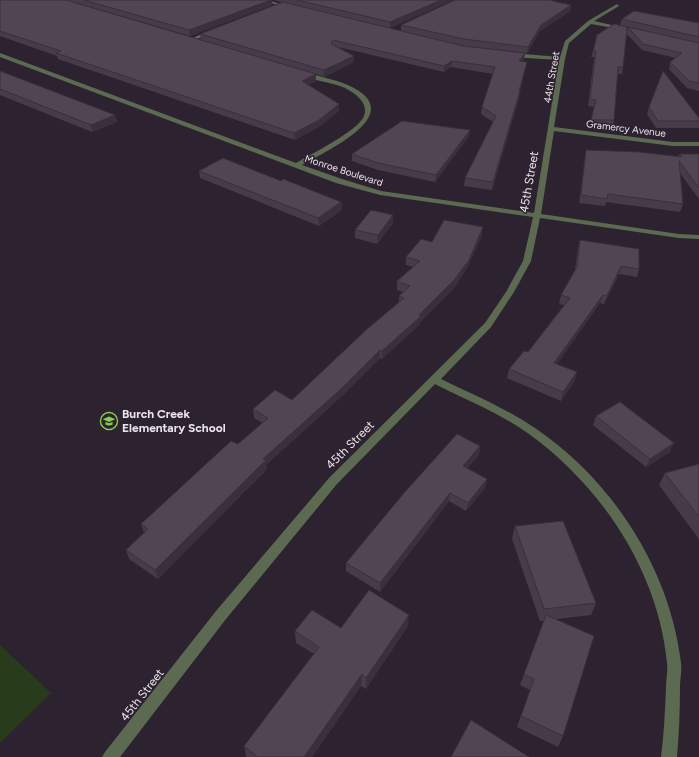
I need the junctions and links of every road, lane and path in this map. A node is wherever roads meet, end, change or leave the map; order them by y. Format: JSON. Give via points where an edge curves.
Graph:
{"nodes":[{"id":1,"x":262,"y":0,"type":"edge"},
{"id":2,"x":283,"y":5,"type":"junction"},
{"id":3,"x":617,"y":5,"type":"dead end"},
{"id":4,"x":275,"y":8,"type":"edge"},
{"id":5,"x":297,"y":9,"type":"edge"},
{"id":6,"x":590,"y":22,"type":"junction"},
{"id":7,"x":220,"y":29,"type":"edge"},
{"id":8,"x":629,"y":30,"type":"edge"},
{"id":9,"x":183,"y":38,"type":"edge"},
{"id":10,"x":191,"y":40,"type":"junction"},
{"id":11,"x":198,"y":42,"type":"edge"},
{"id":12,"x":504,"y":54,"type":"edge"},
{"id":13,"x":0,"y":55,"type":"edge"},
{"id":14,"x":562,"y":59,"type":"junction"},
{"id":15,"x":296,"y":71,"type":"edge"},
{"id":16,"x":552,"y":129,"type":"junction"},
{"id":17,"x":699,"y":144,"type":"edge"},
{"id":18,"x":297,"y":165,"type":"junction"},
{"id":19,"x":537,"y":216,"type":"junction"},
{"id":20,"x":699,"y":237,"type":"edge"},
{"id":21,"x":433,"y":380,"type":"junction"},
{"id":22,"x":110,"y":757,"type":"edge"},
{"id":23,"x":669,"y":757,"type":"edge"}],
"edges":[{"from":1,"to":2,"type":"street"},
{"from":2,"to":4,"type":"street"},
{"from":2,"to":5,"type":"street"},
{"from":3,"to":6,"type":"street","name":"44th Street"},
{"from":6,"to":8,"type":"street"},
{"from":6,"to":14,"type":"street","name":"44th Street","via":[[567,42]]},
{"from":7,"to":10,"type":"street"},
{"from":9,"to":10,"type":"street"},
{"from":10,"to":11,"type":"street"},
{"from":12,"to":14,"type":"street"},
{"from":13,"to":18,"type":"street","name":"Monroe Boulevard"},
{"from":14,"to":16,"type":"street","name":"44th Street"},
{"from":15,"to":18,"type":"street","via":[[349,88],[359,94],[369,110],[367,118],[359,127]]},
{"from":16,"to":17,"type":"street","name":"Gramercy Avenue","via":[[673,144]]},
{"from":16,"to":19,"type":"street","name":"45th Street"},
{"from":18,"to":19,"type":"street","name":"Monroe Boulevard","via":[[380,193]]},
{"from":19,"to":20,"type":"street","name":"Monroe Boulevard"},
{"from":19,"to":21,"type":"street","name":"45th Street","via":[[527,261],[510,292],[488,325]]},
{"from":21,"to":22,"type":"street","name":"45th Street","via":[[333,481],[221,615]]},
{"from":21,"to":23,"type":"street","via":[[496,410],[532,431],[567,459],[600,492],[636,545],[660,597],[674,659],[673,722]]}]}
